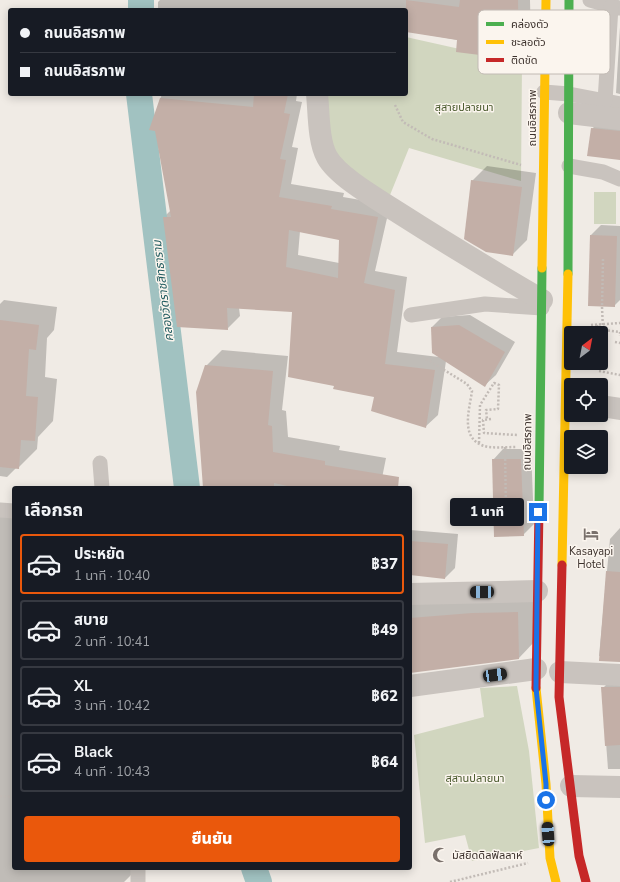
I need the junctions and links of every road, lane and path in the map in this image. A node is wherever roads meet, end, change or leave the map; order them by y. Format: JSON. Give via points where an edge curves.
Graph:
{"nodes":[{"id":1,"x":546,"y":0,"type":"edge"},
{"id":2,"x":590,"y":0,"type":"edge"},
{"id":3,"x":616,"y":8,"type":"edge"},
{"id":4,"x":546,"y":10,"type":"edge"},
{"id":5,"x":610,"y":59,"type":"edge"},
{"id":6,"x":544,"y":74,"type":"edge"},
{"id":7,"x":569,"y":74,"type":"edge"},
{"id":8,"x":608,"y":74,"type":"edge"},
{"id":9,"x":544,"y":92,"type":"junction"},
{"id":10,"x":318,"y":96,"type":"edge"},
{"id":11,"x":605,"y":101,"type":"junction"},
{"id":12,"x":569,"y":104,"type":"junction"},
{"id":13,"x":620,"y":104,"type":"edge"},
{"id":14,"x":395,"y":106,"type":"dead end"},
{"id":15,"x":620,"y":119,"type":"edge"},
{"id":16,"x":528,"y":166,"type":"dead end"},
{"id":17,"x":569,"y":166,"type":"junction"},
{"id":18,"x":620,"y":179,"type":"edge"},
{"id":19,"x":603,"y":259,"type":"dead end"},
{"id":20,"x":542,"y":304,"type":"junction"},
{"id":21,"x":411,"y":315,"type":"dead end"},
{"id":22,"x":620,"y":323,"type":"edge"},
{"id":23,"x":603,"y":324,"type":"junction"},
{"id":24,"x":597,"y":325,"type":"joint"},
{"id":25,"x":586,"y":326,"type":"dead end"},
{"id":26,"x":620,"y":336,"type":"edge"},
{"id":27,"x":615,"y":342,"type":"dead end"},
{"id":28,"x":620,"y":343,"type":"edge"},
{"id":29,"x":424,"y":357,"type":"dead end"},
{"id":30,"x":599,"y":370,"type":"edge"},
{"id":31,"x":620,"y":375,"type":"edge"},
{"id":32,"x":568,"y":378,"type":"edge"},
{"id":33,"x":608,"y":407,"type":"edge"},
{"id":34,"x":620,"y":409,"type":"edge"},
{"id":35,"x":491,"y":419,"type":"dead end"},
{"id":36,"x":487,"y":420,"type":"junction"},
{"id":37,"x":567,"y":422,"type":"edge"},
{"id":38,"x":520,"y":435,"type":"dead end"},
{"id":39,"x":479,"y":443,"type":"junction"},
{"id":40,"x":505,"y":447,"type":"junction"},
{"id":41,"x":518,"y":448,"type":"dead end"},
{"id":42,"x":100,"y":463,"type":"dead end"},
{"id":43,"x":102,"y":486,"type":"edge"},
{"id":44,"x":0,"y":510,"type":"edge"},
{"id":45,"x":12,"y":511,"type":"edge"},
{"id":46,"x":506,"y":514,"type":"dead end"},
{"id":47,"x":537,"y":591,"type":"junction"},
{"id":48,"x":412,"y":594,"type":"edge"},
{"id":49,"x":536,"y":669,"type":"junction"},
{"id":50,"x":560,"y":672,"type":"junction"},
{"id":51,"x":620,"y":674,"type":"edge"},
{"id":52,"x":412,"y":686,"type":"edge"},
{"id":53,"x":571,"y":786,"type":"junction"},
{"id":54,"x":620,"y":787,"type":"edge"},
{"id":55,"x":0,"y":796,"type":"edge"},
{"id":56,"x":12,"y":797,"type":"edge"},
{"id":57,"x":550,"y":858,"type":"junction"},
{"id":58,"x":138,"y":870,"type":"edge"},
{"id":59,"x":138,"y":882,"type":"edge"},
{"id":60,"x":450,"y":882,"type":"edge"},
{"id":61,"x":556,"y":882,"type":"edge"},
{"id":62,"x":586,"y":882,"type":"edge"}],
"edges":[{"from":1,"to":4,"type":"main road","name":"ถนนอิสรภาพ"},
{"from":2,"to":3,"type":"lane"},
{"from":3,"to":5,"type":"lane"},
{"from":6,"to":9,"type":"main road","name":"ถนนอิสรภาพ"},
{"from":7,"to":12,"type":"main road"},
{"from":8,"to":11,"type":"lane"},
{"from":9,"to":12,"type":"lane"},
{"from":9,"to":20,"type":"main road","name":"ถนนอิสรภาพ"},
{"from":10,"to":20,"type":"street","via":[[322,143],[327,157],[338,171],[380,201]]},
{"from":11,"to":12,"type":"lane"},
{"from":11,"to":13,"type":"lane"},
{"from":12,"to":15,"type":"street"},
{"from":12,"to":17,"type":"main road"},
{"from":14,"to":16,"type":"path","via":[[403,122],[432,139]]},
{"from":17,"to":18,"type":"lane","via":[[603,172]]},
{"from":17,"to":32,"type":"main road"},
{"from":19,"to":23,"type":"path"},
{"from":20,"to":21,"type":"lane","via":[[485,304]]},
{"from":20,"to":47,"type":"main road","name":"ถนนอิสรภาพ"},
{"from":22,"to":23,"type":"path"},
{"from":23,"to":24,"type":"path"},
{"from":23,"to":26,"type":"path","via":[[603,330],[620,332]]},
{"from":24,"to":25,"type":"path"},
{"from":27,"to":28,"type":"path"},
{"from":29,"to":39,"type":"path","via":[[467,384],[472,391],[468,426],[469,433],[475,442]]},
{"from":30,"to":31,"type":"path"},
{"from":33,"to":34,"type":"street"},
{"from":35,"to":36,"type":"path"},
{"from":36,"to":38,"type":"path","via":[[483,420],[484,433]]},
{"from":36,"to":39,"type":"path","via":[[486,410],[498,409],[499,385],[494,382],[480,406]]},
{"from":37,"to":50,"type":"main road"},
{"from":39,"to":40,"type":"path","via":[[488,447]]},
{"from":40,"to":41,"type":"path"},
{"from":40,"to":46,"type":"path"},
{"from":42,"to":43,"type":"lane"},
{"from":44,"to":45,"type":"lane"},
{"from":47,"to":48,"type":"street"},
{"from":47,"to":49,"type":"main road","name":"ถนนอิสรภาพ"},
{"from":49,"to":52,"type":"street"},
{"from":49,"to":57,"type":"main road","name":"ถนนอิสรภาพ"},
{"from":50,"to":51,"type":"street"},
{"from":50,"to":53,"type":"main road","via":[[559,697]]},
{"from":53,"to":54,"type":"street"},
{"from":53,"to":62,"type":"main road","via":[[579,856]]},
{"from":55,"to":56,"type":"path"},
{"from":57,"to":60,"type":"path"},
{"from":57,"to":61,"type":"main road","name":"ถนนอิสรภาพ"},
{"from":58,"to":59,"type":"lane"}]}
